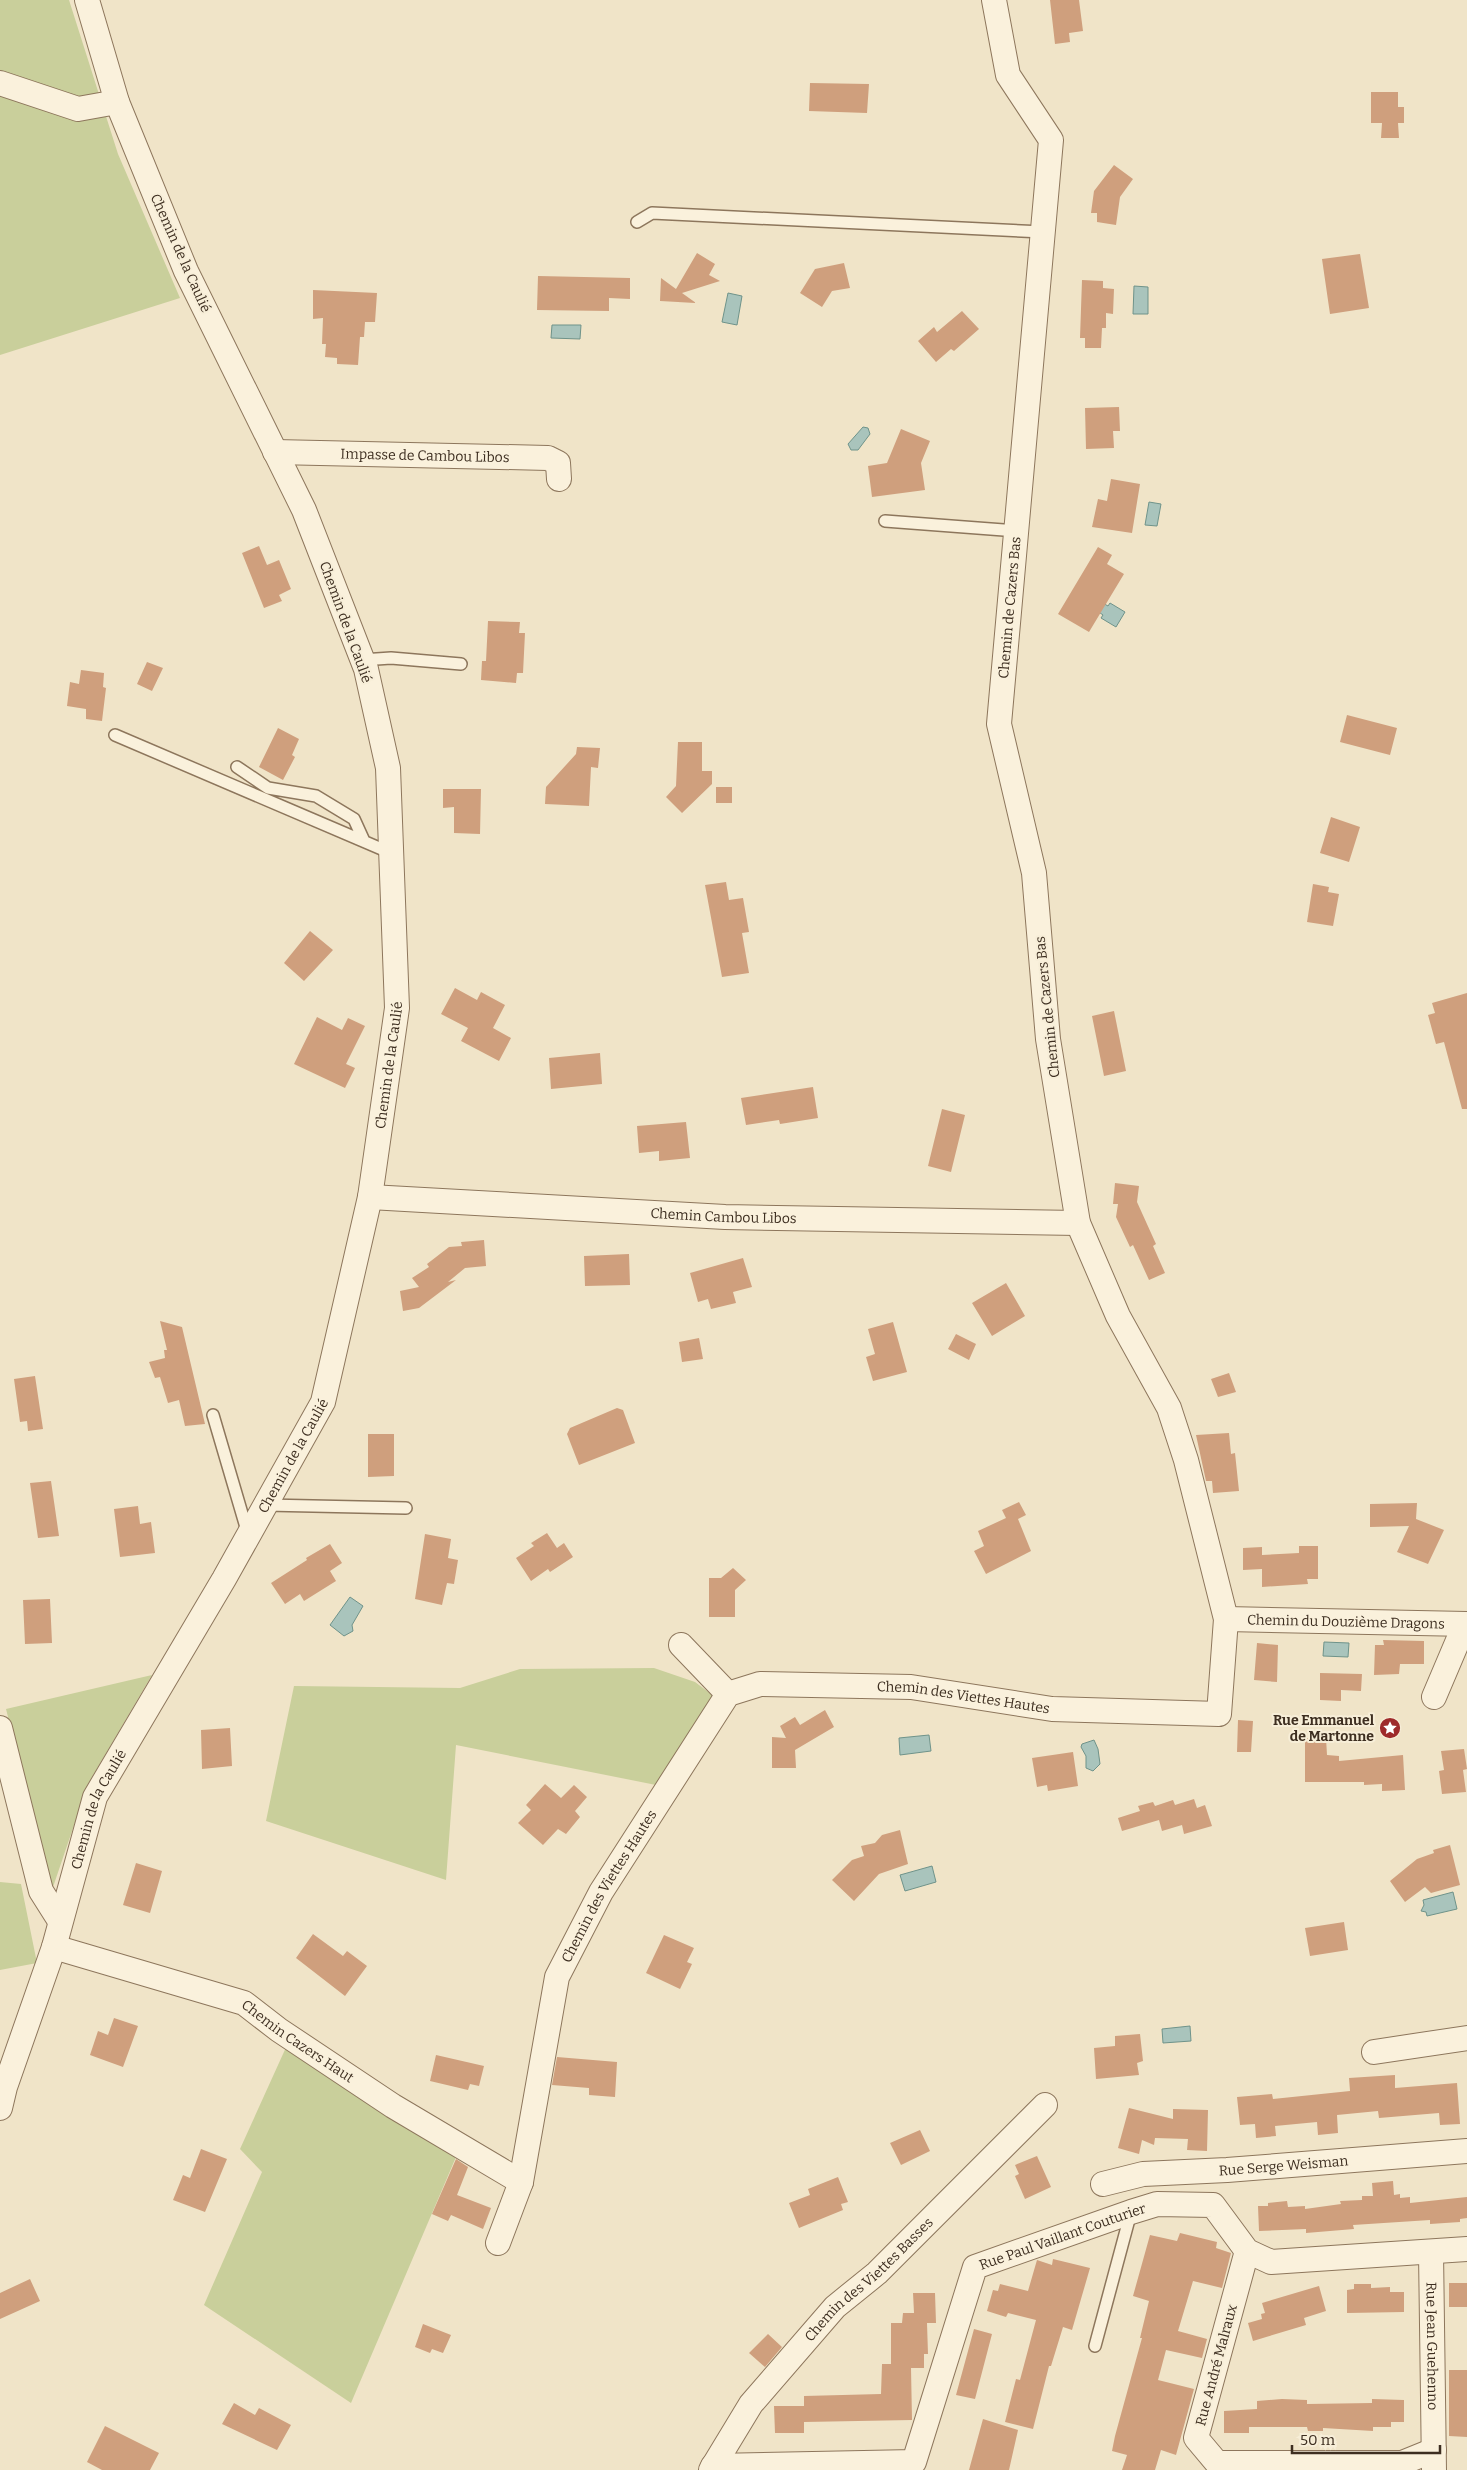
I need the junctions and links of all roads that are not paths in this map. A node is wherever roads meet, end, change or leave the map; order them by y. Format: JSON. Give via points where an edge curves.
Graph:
{"nodes":[{"id":1,"x":87,"y":0,"type":"edge"},
{"id":2,"x":994,"y":0,"type":"edge"},
{"id":3,"x":0,"y":83,"type":"edge"},
{"id":4,"x":117,"y":102,"type":"junction"},
{"id":5,"x":637,"y":222,"type":"dead end"},
{"id":6,"x":1043,"y":232,"type":"junction"},
{"id":7,"x":276,"y":452,"type":"junction"},
{"id":8,"x":559,"y":479,"type":"dead end"},
{"id":9,"x":885,"y":521,"type":"dead end"},
{"id":10,"x":1017,"y":531,"type":"junction"},
{"id":11,"x":362,"y":660,"type":"junction"},
{"id":12,"x":461,"y":664,"type":"dead end"},
{"id":13,"x":115,"y":735,"type":"dead end"},
{"id":14,"x":237,"y":767,"type":"dead end"},
{"id":15,"x":364,"y":841,"type":"junction"},
{"id":16,"x":391,"y":852,"type":"junction"},
{"id":17,"x":370,"y":1197,"type":"junction"},
{"id":18,"x":1078,"y":1223,"type":"junction"},
{"id":19,"x":213,"y":1415,"type":"dead end"},
{"id":20,"x":266,"y":1505,"type":"junction"},
{"id":21,"x":406,"y":1508,"type":"dead end"},
{"id":22,"x":248,"y":1536,"type":"junction"},
{"id":23,"x":1226,"y":1619,"type":"junction"},
{"id":24,"x":1466,"y":1624,"type":"edge"},
{"id":25,"x":681,"y":1645,"type":"dead end"},
{"id":26,"x":728,"y":1694,"type":"junction"},
{"id":27,"x":1434,"y":1697,"type":"dead end"},
{"id":28,"x":0,"y":1728,"type":"edge"},
{"id":29,"x":60,"y":1921,"type":"junction"},
{"id":30,"x":54,"y":1947,"type":"junction"},
{"id":31,"x":1467,"y":2038,"type":"edge"},
{"id":32,"x":1374,"y":2052,"type":"dead end"},
{"id":33,"x":1045,"y":2105,"type":"dead end"},
{"id":34,"x":0,"y":2108,"type":"edge"},
{"id":35,"x":1467,"y":2151,"type":"edge"},
{"id":36,"x":1227,"y":2170,"type":"junction"},
{"id":37,"x":521,"y":2182,"type":"junction"},
{"id":38,"x":1103,"y":2184,"type":"dead end"},
{"id":39,"x":1213,"y":2205,"type":"junction"},
{"id":40,"x":1131,"y":2212,"type":"junction"},
{"id":41,"x":498,"y":2243,"type":"dead end"},
{"id":42,"x":1467,"y":2249,"type":"edge"},
{"id":43,"x":1247,"y":2251,"type":"junction"},
{"id":44,"x":1431,"y":2252,"type":"junction"},
{"id":45,"x":1095,"y":2346,"type":"dead end"},
{"id":46,"x":1434,"y":2460,"type":"edge"},
{"id":47,"x":916,"y":2466,"type":"edge"},
{"id":48,"x":712,"y":2468,"type":"edge"}],
"edges":[{"from":1,"to":4,"type":"street","name":"Chemin de la Caulié"},
{"from":2,"to":6,"type":"street","name":"Chemin de Cazers Bas","via":[[1008,75],[1051,140]]},
{"from":3,"to":4,"type":"street","via":[[78,109]]},
{"from":4,"to":7,"type":"street","name":"Chemin de la Caulié","via":[[186,271]]},
{"from":5,"to":6,"type":"lane","via":[[652,213]]},
{"from":6,"to":10,"type":"street","name":"Chemin de Cazers Bas"},
{"from":7,"to":8,"type":"street","name":"Impasse de Cambou Libos","via":[[548,458],[558,463]]},
{"from":7,"to":11,"type":"street","name":"Chemin de la Caulié","via":[[304,510]]},
{"from":9,"to":10,"type":"lane"},
{"from":10,"to":18,"type":"street","name":"Chemin de Cazers Bas","via":[[1000,724],[1034,873],[1048,1039]]},
{"from":11,"to":12,"type":"lane","via":[[390,658]]},
{"from":11,"to":16,"type":"street","name":"Chemin de la Caulié","via":[[388,768]]},
{"from":13,"to":15,"type":"lane"},
{"from":14,"to":15,"type":"lane","via":[[268,788],[316,796],[354,819]]},
{"from":15,"to":16,"type":"lane"},
{"from":16,"to":17,"type":"street","name":"Chemin de la Caulié","via":[[397,1008]]},
{"from":17,"to":18,"type":"street","name":"Chemin Cambou Libos","via":[[725,1217]]},
{"from":17,"to":20,"type":"street","name":"Chemin de la Caulié","via":[[323,1402]]},
{"from":18,"to":23,"type":"street","name":"Chemin des Viettes Hautes","via":[[1118,1316],[1169,1408],[1186,1460]]},
{"from":19,"to":22,"type":"lane"},
{"from":20,"to":21,"type":"lane"},
{"from":20,"to":22,"type":"street","name":"Chemin de la Caulié"},
{"from":22,"to":29,"type":"street","name":"Chemin de la Caulié","via":[[96,1797]]},
{"from":23,"to":24,"type":"street","name":"Chemin du Douzième Dragons"},
{"from":23,"to":26,"type":"street","name":"Chemin des Viettes Hautes","via":[[1219,1714],[1052,1710],[911,1687],[760,1684]]},
{"from":24,"to":27,"type":"street"},
{"from":25,"to":26,"type":"street"},
{"from":26,"to":37,"type":"street","name":"Chemin des Viettes Hautes","via":[[601,1892],[557,1977]]},
{"from":28,"to":29,"type":"street","via":[[41,1891]]},
{"from":29,"to":30,"type":"street","name":"Chemin de la Caulié"},
{"from":30,"to":34,"type":"street","name":"Chemin de la Caulié"},
{"from":30,"to":37,"type":"street","name":"Chemin Cazers Haut","via":[[244,2003],[393,2106]]},
{"from":31,"to":32,"type":"street"},
{"from":33,"to":48,"type":"street","name":"Chemin des Viettes Basses","via":[[877,2273],[834,2307],[751,2404]]},
{"from":35,"to":36,"type":"street","name":"Rue Serge Weisman"},
{"from":36,"to":38,"type":"street","name":"Rue Serge Weisman","via":[[1143,2174]]},
{"from":36,"to":39,"type":"street"},
{"from":37,"to":41,"type":"street","name":"Chemin des Viettes Hautes"},
{"from":39,"to":40,"type":"street","name":"Rue Paul Vaillant Couturier","via":[[1157,2204]]},
{"from":39,"to":43,"type":"street"},
{"from":40,"to":45,"type":"lane"},
{"from":40,"to":47,"type":"street","name":"Rue Paul Vaillant Couturier","via":[[975,2267]]},
{"from":42,"to":44,"type":"street"},
{"from":43,"to":44,"type":"street","via":[[1271,2262]]},
{"from":43,"to":46,"type":"street","name":"Rue André Malraux","via":[[1196,2438],[1217,2463],[1402,2463]]},
{"from":44,"to":46,"type":"street","name":"Rue Jean Guehenno"},
{"from":47,"to":48,"type":"street","name":"Rue Paul Vaillant Couturier"}]}
